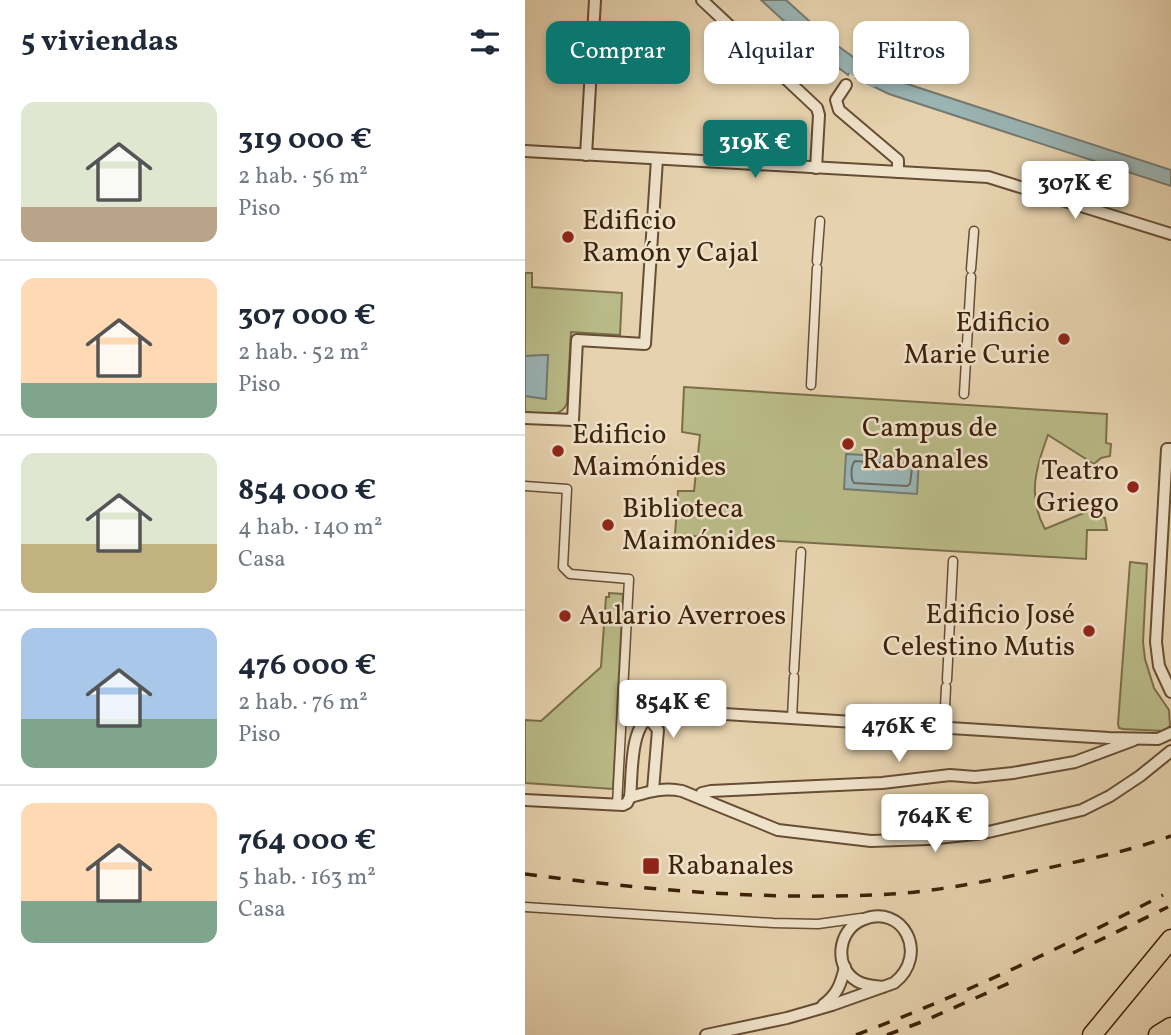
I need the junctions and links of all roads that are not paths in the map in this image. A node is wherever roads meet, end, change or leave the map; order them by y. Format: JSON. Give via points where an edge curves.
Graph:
{"nodes":[{"id":1,"x":595,"y":0,"type":"edge"},
{"id":2,"x":702,"y":0,"type":"edge"},
{"id":3,"x":846,"y":85,"type":"dead end"},
{"id":4,"x":525,"y":151,"type":"edge"},
{"id":5,"x":586,"y":155,"type":"junction"},
{"id":6,"x":657,"y":159,"type":"junction"},
{"id":7,"x":816,"y":168,"type":"junction"},
{"id":8,"x":898,"y":172,"type":"junction"},
{"id":9,"x":820,"y":221,"type":"dead end"},
{"id":10,"x":974,"y":231,"type":"dead end"},
{"id":11,"x":1171,"y":234,"type":"edge"},
{"id":12,"x":811,"y":385,"type":"dead end"},
{"id":13,"x":964,"y":394,"type":"dead end"},
{"id":14,"x":525,"y":418,"type":"edge"},
{"id":15,"x":1171,"y":449,"type":"edge"},
{"id":16,"x":525,"y":486,"type":"edge"},
{"id":17,"x":801,"y":552,"type":"dead end"},
{"id":18,"x":953,"y":561,"type":"dead end"},
{"id":19,"x":1171,"y":692,"type":"edge"},
{"id":20,"x":792,"y":718,"type":"junction"},
{"id":21,"x":645,"y":722,"type":"junction"},
{"id":22,"x":944,"y":727,"type":"junction"},
{"id":23,"x":1171,"y":733,"type":"edge"},
{"id":24,"x":1141,"y":739,"type":"junction"},
{"id":25,"x":1166,"y":755,"type":"edge"},
{"id":26,"x":653,"y":790,"type":"junction"},
{"id":27,"x":630,"y":797,"type":"junction"},
{"id":28,"x":702,"y":799,"type":"junction"},
{"id":29,"x":525,"y":800,"type":"edge"},
{"id":30,"x":617,"y":805,"type":"junction"},
{"id":31,"x":525,"y":907,"type":"edge"},
{"id":32,"x":877,"y":916,"type":"junction"},
{"id":33,"x":1171,"y":939,"type":"edge"},
{"id":34,"x":845,"y":967,"type":"junction"},
{"id":35,"x":883,"y":987,"type":"junction"},
{"id":36,"x":787,"y":1018,"type":"junction"},
{"id":37,"x":1171,"y":1027,"type":"edge"},
{"id":38,"x":706,"y":1035,"type":"edge"},
{"id":39,"x":1092,"y":1035,"type":"edge"},
{"id":40,"x":1158,"y":1035,"type":"edge"}],
"edges":[{"from":1,"to":5,"type":"street"},
{"from":2,"to":7,"type":"street","via":[[817,108]]},
{"from":3,"to":8,"type":"street","via":[[836,100],[839,110],[898,160]]},
{"from":4,"to":5,"type":"street"},
{"from":5,"to":6,"type":"street"},
{"from":6,"to":7,"type":"street"},
{"from":6,"to":14,"type":"street","via":[[645,344],[577,340],[573,420]]},
{"from":7,"to":8,"type":"street"},
{"from":8,"to":11,"type":"street","via":[[988,177]]},
{"from":9,"to":12,"type":"street"},
{"from":10,"to":13,"type":"street"},
{"from":15,"to":19,"type":"street","via":[[1167,449],[1156,642],[1159,666]]},
{"from":16,"to":30,"type":"street","via":[[567,489],[563,567],[570,574],[629,579]]},
{"from":17,"to":20,"type":"street"},
{"from":18,"to":22,"type":"street"},
{"from":20,"to":21,"type":"street","via":[[661,710]]},
{"from":20,"to":22,"type":"street"},
{"from":21,"to":26,"type":"street","via":[[652,722],[658,730]]},
{"from":21,"to":27,"type":"street","via":[[636,734]]},
{"from":22,"to":24,"type":"street"},
{"from":23,"to":24,"type":"street"},
{"from":24,"to":25,"type":"street","via":[[1159,742]]},
{"from":24,"to":28,"type":"street","via":[[1076,761],[1013,773],[711,791],[702,793]]},
{"from":25,"to":28,"type":"street","via":[[1112,795],[1082,810],[928,839],[871,841],[778,830]]},
{"from":26,"to":27,"type":"street"},
{"from":26,"to":28,"type":"street","via":[[671,789]]},
{"from":27,"to":30,"type":"street","via":[[627,803]]},
{"from":29,"to":30,"type":"street"},
{"from":31,"to":32,"type":"street","via":[[773,923],[818,924]]},
{"from":32,"to":34,"type":"street","via":[[859,921],[845,936],[841,955]]},
{"from":32,"to":35,"type":"street","via":[[904,929],[912,948],[902,977]]},
{"from":33,"to":39,"type":"main road"},
{"from":34,"to":35,"type":"street","via":[[857,981]]},
{"from":34,"to":36,"type":"street","via":[[832,998]]},
{"from":35,"to":36,"type":"street"},
{"from":36,"to":38,"type":"street"},
{"from":37,"to":40,"type":"main road"}]}
